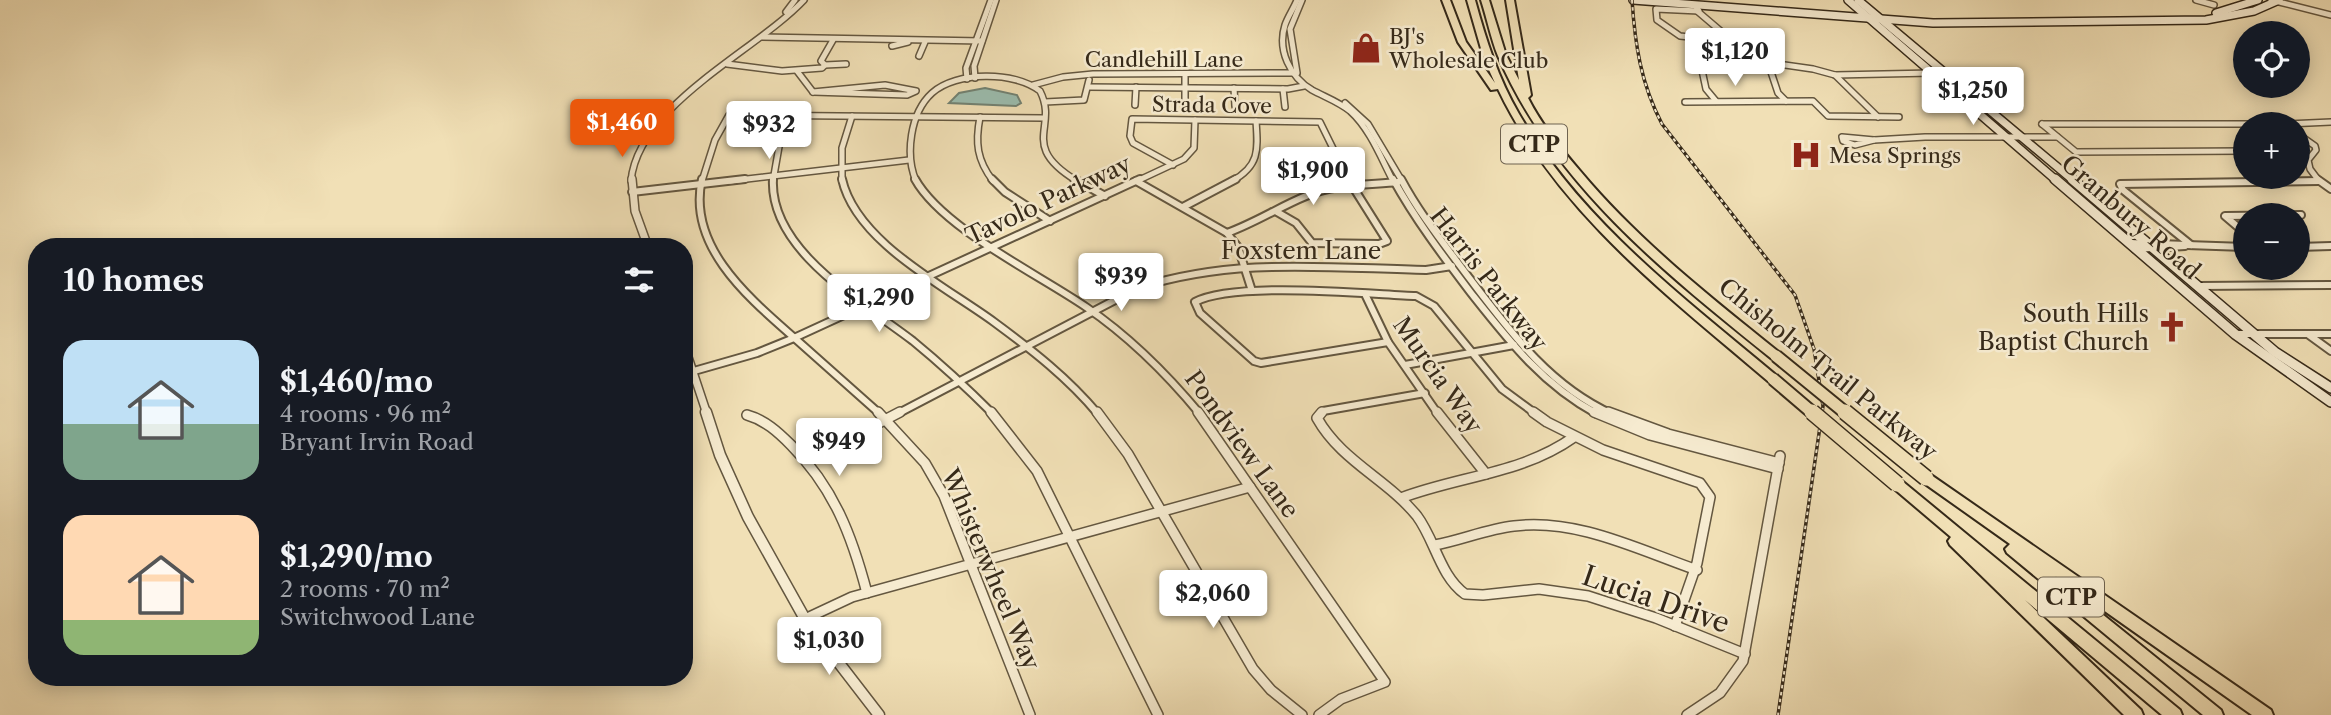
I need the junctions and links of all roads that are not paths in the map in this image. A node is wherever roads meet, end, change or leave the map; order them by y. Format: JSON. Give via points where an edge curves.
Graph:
{"nodes":[{"id":1,"x":795,"y":0,"type":"edge"},
{"id":2,"x":804,"y":0,"type":"edge"},
{"id":3,"x":991,"y":0,"type":"edge"},
{"id":4,"x":996,"y":0,"type":"edge"},
{"id":5,"x":1446,"y":0,"type":"edge"},
{"id":6,"x":1471,"y":0,"type":"edge"},
{"id":7,"x":1485,"y":0,"type":"edge"},
{"id":8,"x":1510,"y":0,"type":"edge"},
{"id":9,"x":1633,"y":0,"type":"edge"},
{"id":10,"x":1677,"y":0,"type":"edge"},
{"id":11,"x":1848,"y":0,"type":"edge"},
{"id":12,"x":1858,"y":0,"type":"edge"},
{"id":13,"x":2196,"y":0,"type":"edge"},
{"id":14,"x":2259,"y":0,"type":"edge"},
{"id":15,"x":1299,"y":1,"type":"edge"},
{"id":16,"x":2276,"y":1,"type":"edge"},
{"id":17,"x":2214,"y":5,"type":"dead end"},
{"id":18,"x":1699,"y":6,"type":"junction"},
{"id":19,"x":2331,"y":15,"type":"edge"},
{"id":20,"x":2185,"y":16,"type":"junction"},
{"id":21,"x":1874,"y":18,"type":"junction"},
{"id":22,"x":2099,"y":20,"type":"junction"},
{"id":23,"x":2195,"y":21,"type":"junction"},
{"id":24,"x":762,"y":37,"type":"junction"},
{"id":25,"x":833,"y":40,"type":"junction"},
{"id":26,"x":977,"y":41,"type":"junction"},
{"id":27,"x":1726,"y":41,"type":"junction"},
{"id":28,"x":925,"y":42,"type":"junction"},
{"id":29,"x":1730,"y":49,"type":"junction"},
{"id":30,"x":919,"y":56,"type":"dead end"},
{"id":31,"x":846,"y":63,"type":"dead end"},
{"id":32,"x":1768,"y":63,"type":"junction"},
{"id":33,"x":724,"y":64,"type":"junction"},
{"id":34,"x":825,"y":65,"type":"junction"},
{"id":35,"x":797,"y":71,"type":"junction"},
{"id":36,"x":1294,"y":73,"type":"junction"},
{"id":37,"x":1933,"y":73,"type":"junction"},
{"id":38,"x":1946,"y":73,"type":"junction"},
{"id":39,"x":1185,"y":75,"type":"junction"},
{"id":40,"x":1835,"y":75,"type":"junction"},
{"id":41,"x":971,"y":78,"type":"junction"},
{"id":42,"x":1033,"y":85,"type":"junction"},
{"id":43,"x":1304,"y":86,"type":"junction"},
{"id":44,"x":1136,"y":87,"type":"junction"},
{"id":45,"x":1185,"y":88,"type":"junction"},
{"id":46,"x":1234,"y":89,"type":"junction"},
{"id":47,"x":1283,"y":89,"type":"junction"},
{"id":48,"x":916,"y":91,"type":"junction"},
{"id":49,"x":813,"y":92,"type":"junction"},
{"id":50,"x":931,"y":93,"type":"junction"},
{"id":51,"x":1716,"y":101,"type":"junction"},
{"id":52,"x":1786,"y":101,"type":"junction"},
{"id":53,"x":1045,"y":102,"type":"junction"},
{"id":54,"x":1685,"y":102,"type":"dead end"},
{"id":55,"x":1135,"y":105,"type":"dead end"},
{"id":56,"x":1185,"y":105,"type":"dead end"},
{"id":57,"x":1235,"y":106,"type":"dead end"},
{"id":58,"x":1285,"y":107,"type":"dead end"},
{"id":59,"x":791,"y":115,"type":"junction"},
{"id":60,"x":1514,"y":115,"type":"junction"},
{"id":61,"x":1533,"y":115,"type":"junction"},
{"id":62,"x":852,"y":116,"type":"junction"},
{"id":63,"x":918,"y":117,"type":"junction"},
{"id":64,"x":980,"y":117,"type":"junction"},
{"id":65,"x":1878,"y":117,"type":"junction"},
{"id":66,"x":1899,"y":117,"type":"dead end"},
{"id":67,"x":1043,"y":118,"type":"junction"},
{"id":68,"x":1195,"y":120,"type":"junction"},
{"id":69,"x":1256,"y":121,"type":"junction"},
{"id":70,"x":2331,"y":122,"type":"edge"},
{"id":71,"x":2310,"y":123,"type":"edge"},
{"id":72,"x":2233,"y":124,"type":"edge"},
{"id":73,"x":2006,"y":137,"type":"junction"},
{"id":74,"x":2021,"y":137,"type":"junction"},
{"id":75,"x":2058,"y":137,"type":"junction"},
{"id":76,"x":1874,"y":140,"type":"junction"},
{"id":77,"x":2310,"y":142,"type":"edge"},
{"id":78,"x":2233,"y":151,"type":"edge"},
{"id":79,"x":2310,"y":157,"type":"edge"},
{"id":80,"x":909,"y":160,"type":"junction"},
{"id":81,"x":1173,"y":164,"type":"junction"},
{"id":82,"x":840,"y":167,"type":"junction"},
{"id":83,"x":2310,"y":170,"type":"edge"},
{"id":84,"x":772,"y":174,"type":"junction"},
{"id":85,"x":1136,"y":181,"type":"junction"},
{"id":86,"x":2319,"y":181,"type":"junction"},
{"id":87,"x":700,"y":182,"type":"junction"},
{"id":88,"x":1397,"y":182,"type":"junction"},
{"id":89,"x":1352,"y":186,"type":"junction"},
{"id":90,"x":2331,"y":189,"type":"edge"},
{"id":91,"x":632,"y":191,"type":"junction"},
{"id":92,"x":1105,"y":196,"type":"junction"},
{"id":93,"x":1182,"y":207,"type":"junction"},
{"id":94,"x":1276,"y":212,"type":"junction"},
{"id":95,"x":2233,"y":216,"type":"edge"},
{"id":96,"x":1050,"y":221,"type":"junction"},
{"id":97,"x":2233,"y":223,"type":"edge"},
{"id":98,"x":1227,"y":233,"type":"junction"},
{"id":99,"x":645,"y":238,"type":"edge"},
{"id":100,"x":2188,"y":245,"type":"junction"},
{"id":101,"x":2131,"y":246,"type":"junction"},
{"id":102,"x":2151,"y":246,"type":"junction"},
{"id":103,"x":2331,"y":246,"type":"edge"},
{"id":104,"x":993,"y":247,"type":"junction"},
{"id":105,"x":2233,"y":247,"type":"edge"},
{"id":106,"x":2310,"y":247,"type":"edge"},
{"id":107,"x":1460,"y":265,"type":"junction"},
{"id":108,"x":1244,"y":267,"type":"junction"},
{"id":109,"x":1451,"y":267,"type":"junction"},
{"id":110,"x":929,"y":276,"type":"junction"},
{"id":111,"x":2331,"y":285,"type":"edge"},
{"id":112,"x":2200,"y":286,"type":"junction"},
{"id":113,"x":1252,"y":291,"type":"junction"},
{"id":114,"x":1366,"y":294,"type":"junction"},
{"id":115,"x":865,"y":305,"type":"junction"},
{"id":116,"x":1092,"y":312,"type":"junction"},
{"id":117,"x":2235,"y":334,"type":"junction"},
{"id":118,"x":2251,"y":334,"type":"junction"},
{"id":119,"x":2308,"y":334,"type":"junction"},
{"id":120,"x":2331,"y":334,"type":"edge"},
{"id":121,"x":794,"y":338,"type":"junction"},
{"id":122,"x":1388,"y":342,"type":"junction"},
{"id":123,"x":1516,"y":345,"type":"junction"},
{"id":124,"x":1027,"y":346,"type":"junction"},
{"id":125,"x":2331,"y":351,"type":"edge"},
{"id":126,"x":1472,"y":353,"type":"junction"},
{"id":127,"x":1405,"y":365,"type":"junction"},
{"id":128,"x":694,"y":372,"type":"joint"},
{"id":129,"x":960,"y":381,"type":"junction"},
{"id":130,"x":2331,"y":388,"type":"edge"},
{"id":131,"x":1425,"y":393,"type":"junction"},
{"id":132,"x":2331,"y":402,"type":"edge"},
{"id":133,"x":747,"y":415,"type":"dead end"},
{"id":134,"x":886,"y":419,"type":"junction"},
{"id":135,"x":1574,"y":437,"type":"junction"},
{"id":136,"x":808,"y":460,"type":"junction"},
{"id":137,"x":1486,"y":474,"type":"junction"},
{"id":138,"x":1926,"y":478,"type":"junction"},
{"id":139,"x":1897,"y":484,"type":"junction"},
{"id":140,"x":1250,"y":487,"type":"junction"},
{"id":141,"x":1401,"y":498,"type":"junction"},
{"id":142,"x":1162,"y":512,"type":"junction"},
{"id":143,"x":1068,"y":537,"type":"junction"},
{"id":144,"x":1435,"y":545,"type":"junction"},
{"id":145,"x":971,"y":564,"type":"junction"},
{"id":146,"x":1698,"y":570,"type":"junction"},
{"id":147,"x":867,"y":593,"type":"junction"},
{"id":148,"x":805,"y":619,"type":"junction"},
{"id":149,"x":1675,"y":626,"type":"junction"},
{"id":150,"x":1745,"y":654,"type":"junction"},
{"id":151,"x":879,"y":715,"type":"edge"},
{"id":152,"x":1030,"y":715,"type":"edge"},
{"id":153,"x":1158,"y":715,"type":"edge"},
{"id":154,"x":1303,"y":715,"type":"edge"},
{"id":155,"x":1319,"y":715,"type":"edge"},
{"id":156,"x":1687,"y":715,"type":"edge"},
{"id":157,"x":2134,"y":715,"type":"edge"},
{"id":158,"x":2174,"y":715,"type":"edge"},
{"id":159,"x":2215,"y":715,"type":"edge"},
{"id":160,"x":2265,"y":715,"type":"edge"}],
"edges":[{"from":1,"to":33,"type":"street"},
{"from":2,"to":24,"type":"street"},
{"from":3,"to":26,"type":"street"},
{"from":4,"to":26,"type":"street"},
{"from":5,"to":60,"type":"highway","via":[[1462,42]]},
{"from":6,"to":60,"type":"highway","name":"Chisholm Trail Parkway","number":"CTP","via":[[1482,49]]},
{"from":7,"to":61,"type":"highway","name":"Chisholm Trail Parkway","number":"CTP","via":[[1505,65]]},
{"from":8,"to":61,"type":"highway","via":[[1519,68]]},
{"from":9,"to":18,"type":"main road"},
{"from":10,"to":18,"type":"main road"},
{"from":11,"to":21,"type":"main road","name":"Granbury Road"},
{"from":12,"to":21,"type":"main road","name":"Granbury Road"},
{"from":13,"to":17,"type":"street"},
{"from":14,"to":20,"type":"main road","via":[[2225,11]]},
{"from":15,"to":36,"type":"street","via":[[1286,24]]},
{"from":16,"to":19,"type":"street"},
{"from":16,"to":23,"type":"main road","via":[[2238,16]]},
{"from":18,"to":21,"type":"main road"},
{"from":18,"to":27,"type":"street"},
{"from":18,"to":27,"type":"street","via":[[1656,9],[1657,20],[1674,34]]},
{"from":20,"to":22,"type":"main road"},
{"from":20,"to":23,"type":"main road"},
{"from":21,"to":22,"type":"main road"},
{"from":21,"to":37,"type":"main road","name":"Granbury Road"},
{"from":21,"to":38,"type":"main road","name":"Granbury Road"},
{"from":22,"to":23,"type":"main road"},
{"from":24,"to":25,"type":"street"},
{"from":24,"to":33,"type":"street"},
{"from":25,"to":28,"type":"street"},
{"from":25,"to":34,"type":"street","via":[[821,61]]},
{"from":26,"to":28,"type":"street"},
{"from":26,"to":41,"type":"street","via":[[966,68]]},
{"from":27,"to":29,"type":"street"},
{"from":28,"to":30,"type":"street"},
{"from":29,"to":32,"type":"street","via":[[1735,58]]},
{"from":29,"to":51,"type":"street","via":[[1696,47],[1706,89]]},
{"from":31,"to":34,"type":"street"},
{"from":32,"to":40,"type":"street"},
{"from":32,"to":52,"type":"street","via":[[1778,93]]},
{"from":33,"to":35,"type":"street"},
{"from":33,"to":91,"type":"street","via":[[663,119],[644,144],[632,174]]},
{"from":34,"to":35,"type":"street"},
{"from":35,"to":49,"type":"street"},
{"from":36,"to":39,"type":"street","name":"Candlehill Lane"},
{"from":36,"to":43,"type":"street","name":"Harris Parkway"},
{"from":36,"to":88,"type":"street","name":"Harris Parkway","via":[[1364,118]]},
{"from":37,"to":38,"type":"main road"},
{"from":37,"to":40,"type":"street"},
{"from":37,"to":73,"type":"main road","name":"Granbury Road"},
{"from":38,"to":74,"type":"main road","name":"Granbury Road"},
{"from":39,"to":42,"type":"street","name":"Candlehill Lane","via":[[1082,74]]},
{"from":39,"to":45,"type":"street"},
{"from":40,"to":65,"type":"street"},
{"from":41,"to":42,"type":"street","via":[[1009,78]]},
{"from":41,"to":50,"type":"street"},
{"from":42,"to":53,"type":"street"},
{"from":43,"to":47,"type":"street"},
{"from":43,"to":88,"type":"street","name":"Harris Parkway","via":[[1355,117]]},
{"from":44,"to":45,"type":"street"},
{"from":44,"to":53,"type":"street","via":[[1088,84],[1082,102]]},
{"from":44,"to":55,"type":"street"},
{"from":45,"to":46,"type":"street"},
{"from":45,"to":56,"type":"street"},
{"from":46,"to":47,"type":"street"},
{"from":46,"to":57,"type":"street"},
{"from":47,"to":58,"type":"street"},
{"from":48,"to":49,"type":"street","via":[[907,95]]},
{"from":48,"to":49,"type":"street","via":[[884,85]]},
{"from":48,"to":50,"type":"street"},
{"from":50,"to":63,"type":"street"},
{"from":51,"to":52,"type":"street"},
{"from":51,"to":54,"type":"street"},
{"from":52,"to":65,"type":"street","via":[[1813,101],[1828,116]]},
{"from":53,"to":67,"type":"street"},
{"from":59,"to":62,"type":"street"},
{"from":59,"to":84,"type":"street","via":[[777,147]]},
{"from":59,"to":87,"type":"street","name":"Whisterwheel Way","via":[[729,115],[709,149]]},
{"from":60,"to":139,"type":"highway","name":"Chisholm Trail Parkway","number":"CTP","bridge":true,"via":[[1602,225],[1679,298]]},
{"from":61,"to":138,"type":"highway","name":"Chisholm Trail Parkway","number":"CTP","bridge":true,"via":[[1574,171],[1653,252]]},
{"from":62,"to":63,"type":"street"},
{"from":62,"to":82,"type":"street"},
{"from":63,"to":64,"type":"street"},
{"from":63,"to":80,"type":"street","via":[[910,137]]},
{"from":64,"to":67,"type":"street"},
{"from":64,"to":96,"type":"street","via":[[975,147],[985,170],[1005,192]]},
{"from":65,"to":66,"type":"street"},
{"from":67,"to":92,"type":"street","via":[[1041,141],[1050,159]]},
{"from":68,"to":69,"type":"street","name":"Strada Cove"},
{"from":68,"to":81,"type":"street","name":"Tavolo Parkway","via":[[1193,152]]},
{"from":68,"to":81,"type":"street","name":"Strada Cove","via":[[1132,120],[1133,143]]},
{"from":69,"to":89,"type":"street","name":"Strada Cove","via":[[1320,122]]},
{"from":69,"to":93,"type":"street","via":[[1258,152],[1247,173]]},
{"from":70,"to":71,"type":"street"},
{"from":72,"to":75,"type":"street","via":[[2042,124]]},
{"from":73,"to":74,"type":"street"},
{"from":73,"to":76,"type":"street"},
{"from":73,"to":101,"type":"main road","name":"Granbury Road"},
{"from":74,"to":75,"type":"street"},
{"from":74,"to":102,"type":"main road","name":"Granbury Road"},
{"from":75,"to":78,"type":"street","via":[[2076,152]]},
{"from":76,"to":76,"type":"street","via":[[1848,136],[1841,139],[1852,144]]},
{"from":77,"to":79,"type":"street","via":[[2316,150]]},
{"from":80,"to":82,"type":"street"},
{"from":80,"to":104,"type":"street","name":"Pondview Lane","via":[[916,181],[933,204]]},
{"from":81,"to":85,"type":"street","name":"Tavolo Parkway"},
{"from":82,"to":84,"type":"street"},
{"from":82,"to":110,"type":"street","via":[[850,203],[868,227]]},
{"from":83,"to":86,"type":"street"},
{"from":84,"to":87,"type":"street"},
{"from":84,"to":115,"type":"street","via":[[775,204],[793,239],[828,278]]},
{"from":85,"to":92,"type":"street","name":"Tavolo Parkway"},
{"from":85,"to":93,"type":"street"},
{"from":86,"to":90,"type":"street"},
{"from":86,"to":100,"type":"street","via":[[2120,184]]},
{"from":87,"to":91,"type":"street"},
{"from":87,"to":121,"type":"street","name":"Whisterwheel Way","via":[[702,218],[722,266],[741,290]]},
{"from":88,"to":89,"type":"street"},
{"from":88,"to":107,"type":"street","name":"Harris Parkway"},
{"from":88,"to":109,"type":"street","name":"Harris Parkway"},
{"from":89,"to":94,"type":"street","via":[[1307,195]]},
{"from":89,"to":94,"type":"street","via":[[1387,242],[1312,243],[1296,223]]},
{"from":91,"to":99,"type":"street"},
{"from":92,"to":96,"type":"street","name":"Tavolo Parkway"},
{"from":93,"to":98,"type":"street"},
{"from":94,"to":98,"type":"street"},
{"from":95,"to":97,"type":"street","via":[[2225,216]]},
{"from":96,"to":104,"type":"street","name":"Tavolo Parkway"},
{"from":98,"to":108,"type":"street","via":[[1238,247]]},
{"from":100,"to":102,"type":"street"},
{"from":100,"to":105,"type":"street"},
{"from":101,"to":102,"type":"street"},
{"from":101,"to":117,"type":"main road","name":"Granbury Road"},
{"from":102,"to":112,"type":"main road","name":"Granbury Road"},
{"from":103,"to":106,"type":"street"},
{"from":104,"to":110,"type":"street","name":"Tavolo Parkway"},
{"from":104,"to":116,"type":"street","name":"Pondview Lane"},
{"from":107,"to":109,"type":"street","name":"Foxstem Lane"},
{"from":107,"to":123,"type":"street","name":"Harris Parkway"},
{"from":108,"to":109,"type":"street","name":"Foxstem Lane"},
{"from":108,"to":113,"type":"street"},
{"from":108,"to":116,"type":"street","name":"Foxstem Lane","via":[[1163,279]]},
{"from":109,"to":123,"type":"street","name":"Harris Parkway"},
{"from":110,"to":115,"type":"street","name":"Tavolo Parkway"},
{"from":110,"to":124,"type":"street"},
{"from":111,"to":112,"type":"street"},
{"from":112,"to":118,"type":"main road","name":"Granbury Road"},
{"from":113,"to":114,"type":"street"},
{"from":113,"to":122,"type":"street","via":[[1208,295],[1195,302],[1200,313],[1254,361]]},
{"from":114,"to":122,"type":"street","name":"Murcia Way"},
{"from":114,"to":126,"type":"street","via":[[1425,300]]},
{"from":115,"to":121,"type":"street","name":"Tavolo Parkway"},
{"from":115,"to":129,"type":"street"},
{"from":116,"to":124,"type":"street","name":"Foxstem Lane"},
{"from":116,"to":140,"type":"street","name":"Pondview Lane","via":[[1171,379]]},
{"from":117,"to":118,"type":"street"},
{"from":117,"to":132,"type":"main road","name":"Granbury Road"},
{"from":118,"to":119,"type":"street"},
{"from":118,"to":130,"type":"main road","name":"Granbury Road"},
{"from":119,"to":120,"type":"street"},
{"from":119,"to":125,"type":"street"},
{"from":121,"to":128,"type":"street","name":"Tavolo Parkway"},
{"from":121,"to":134,"type":"street","name":"Whisterwheel Way"},
{"from":122,"to":127,"type":"street","name":"Murcia Way"},
{"from":123,"to":126,"type":"street"},
{"from":123,"to":150,"type":"street","name":"Harris Parkway","via":[[1554,387],[1605,418],[1779,463]]},
{"from":124,"to":129,"type":"street","name":"Foxstem Lane"},
{"from":124,"to":142,"type":"street","via":[[1060,372],[1111,428]]},
{"from":126,"to":127,"type":"street"},
{"from":126,"to":135,"type":"street","via":[[1525,408]]},
{"from":127,"to":131,"type":"street","name":"Murcia Way"},
{"from":128,"to":148,"type":"street","via":[[738,497]]},
{"from":129,"to":134,"type":"street","name":"Foxstem Lane"},
{"from":129,"to":143,"type":"street","via":[[1021,446]]},
{"from":131,"to":137,"type":"street","name":"Murcia Way"},
{"from":131,"to":141,"type":"street","via":[[1318,414],[1320,425],[1343,451]]},
{"from":133,"to":136,"type":"street","via":[[767,423]]},
{"from":134,"to":136,"type":"street","name":"Foxstem Lane"},
{"from":134,"to":145,"type":"street","name":"Whisterwheel Way","via":[[911,444],[937,482]]},
{"from":135,"to":137,"type":"street","via":[[1547,456]]},
{"from":135,"to":146,"type":"street","via":[[1705,488],[1710,497]]},
{"from":136,"to":147,"type":"street","via":[[848,524]]},
{"from":137,"to":141,"type":"street","via":[[1455,479]]},
{"from":138,"to":159,"type":"highway","name":"Chisholm Trail Parkway","number":"CTP"},
{"from":138,"to":160,"type":"highway"},
{"from":139,"to":157,"type":"highway"},
{"from":139,"to":158,"type":"highway","name":"Chisholm Trail Parkway","number":"CTP"},
{"from":140,"to":142,"type":"street"},
{"from":140,"to":155,"type":"street","name":"Pondview Lane","via":[[1385,682],[1341,699]]},
{"from":141,"to":144,"type":"street"},
{"from":142,"to":143,"type":"street"},
{"from":142,"to":154,"type":"street","via":[[1253,669]]},
{"from":143,"to":145,"type":"street"},
{"from":143,"to":153,"type":"street"},
{"from":144,"to":146,"type":"street","via":[[1506,527],[1541,525],[1578,531]]},
{"from":144,"to":149,"type":"street","name":"Lucia Drive","via":[[1457,589],[1468,595],[1562,590]]},
{"from":145,"to":147,"type":"street"},
{"from":145,"to":152,"type":"street","name":"Whisterwheel Way"},
{"from":146,"to":149,"type":"street"},
{"from":147,"to":148,"type":"street"},
{"from":148,"to":151,"type":"street"},
{"from":149,"to":150,"type":"street","name":"Lucia Drive"},
{"from":150,"to":156,"type":"street","via":[[1724,690]]}]}
